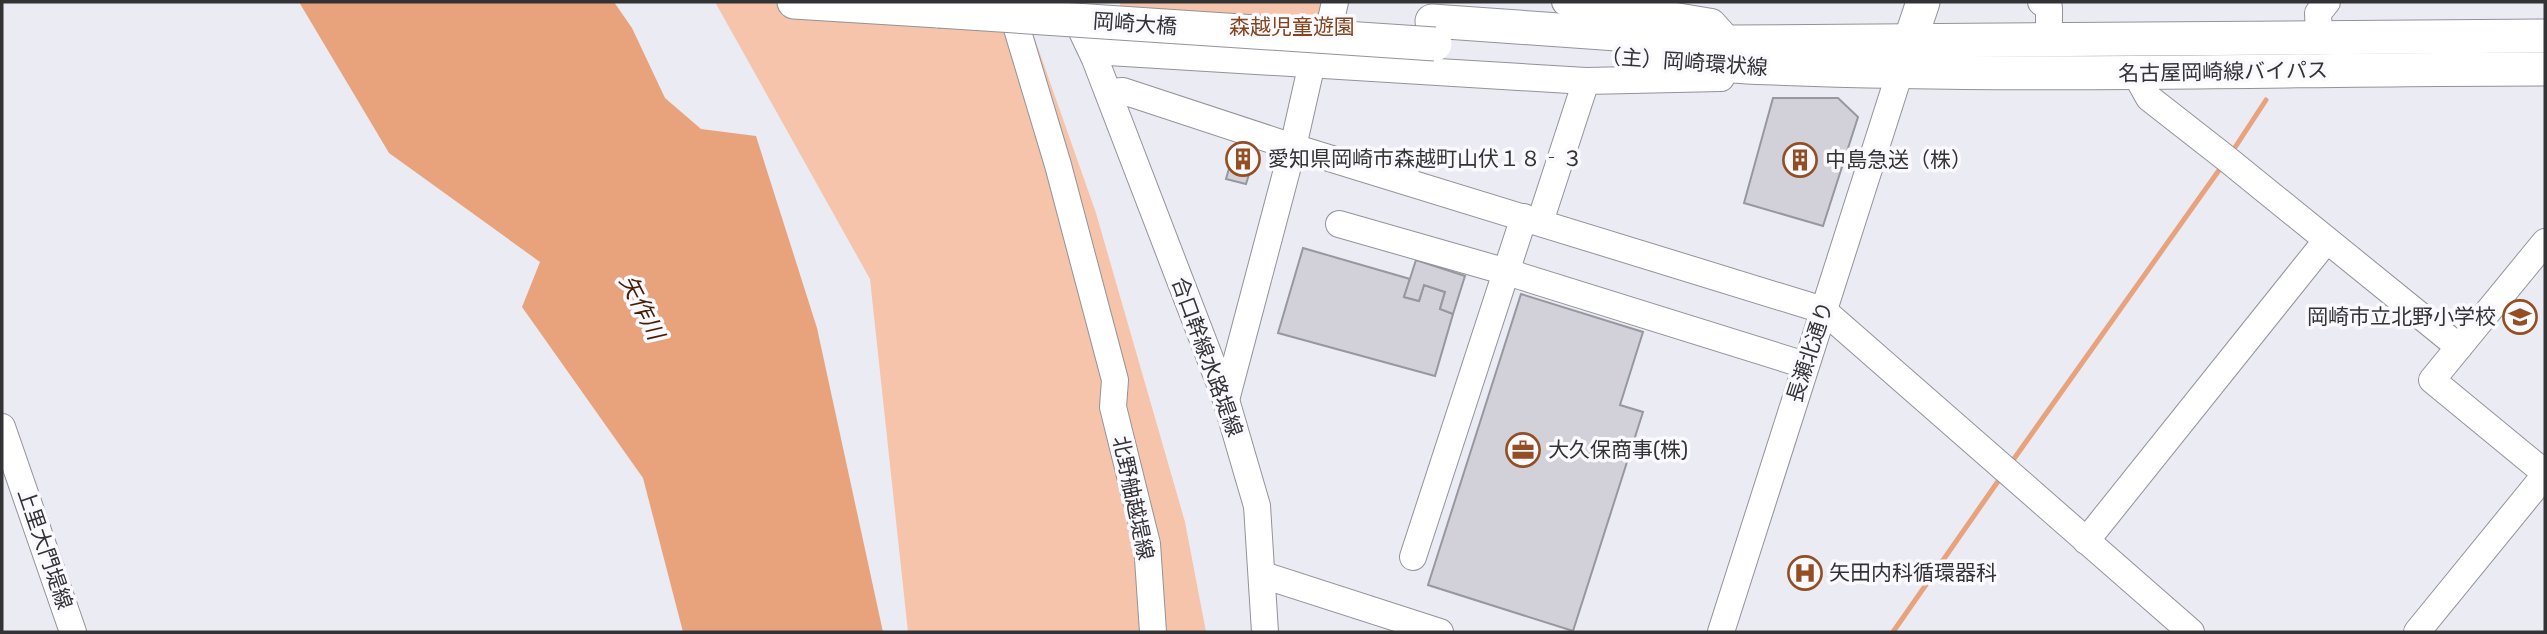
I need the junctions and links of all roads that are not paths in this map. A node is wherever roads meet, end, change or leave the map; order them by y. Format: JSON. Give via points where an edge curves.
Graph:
{"nodes":[{"id":1,"x":794,"y":2,"type":"edge"},
{"id":2,"x":1008,"y":2,"type":"edge"},
{"id":3,"x":1068,"y":2,"type":"edge"},
{"id":4,"x":1153,"y":2,"type":"edge"},
{"id":5,"x":1335,"y":2,"type":"edge"},
{"id":6,"x":1565,"y":2,"type":"edge"},
{"id":7,"x":1923,"y":2,"type":"edge"},
{"id":8,"x":2041,"y":2,"type":"edge"},
{"id":9,"x":2327,"y":2,"type":"edge"},
{"id":10,"x":1608,"y":3,"type":"edge"},
{"id":11,"x":1433,"y":32,"type":"junction"},
{"id":12,"x":2319,"y":36,"type":"junction"},
{"id":13,"x":2545,"y":36,"type":"edge"},
{"id":14,"x":1911,"y":39,"type":"junction"},
{"id":15,"x":2049,"y":39,"type":"junction"},
{"id":16,"x":1730,"y":42,"type":"junction"},
{"id":17,"x":1092,"y":51,"type":"junction"},
{"id":18,"x":1316,"y":64,"type":"junction"},
{"id":19,"x":1771,"y":68,"type":"junction"},
{"id":20,"x":2545,"y":69,"type":"edge"},
{"id":21,"x":1900,"y":72,"type":"junction"},
{"id":22,"x":2135,"y":74,"type":"junction"},
{"id":23,"x":1586,"y":81,"type":"junction"},
{"id":24,"x":1108,"y":92,"type":"junction"},
{"id":25,"x":1293,"y":147,"type":"junction"},
{"id":26,"x":1532,"y":219,"type":"junction"},
{"id":27,"x":1339,"y":223,"type":"dead end"},
{"id":28,"x":2326,"y":241,"type":"junction"},
{"id":29,"x":2545,"y":242,"type":"edge"},
{"id":30,"x":1507,"y":272,"type":"junction"},
{"id":31,"x":1823,"y":310,"type":"junction"},
{"id":32,"x":2459,"y":347,"type":"junction"},
{"id":33,"x":1805,"y":365,"type":"junction"},
{"id":34,"x":1226,"y":400,"type":"junction"},
{"id":35,"x":2,"y":427,"type":"edge"},
{"id":36,"x":2545,"y":474,"type":"edge"},
{"id":37,"x":2086,"y":541,"type":"junction"},
{"id":38,"x":1413,"y":557,"type":"dead end"},
{"id":39,"x":1263,"y":575,"type":"junction"},
{"id":40,"x":1424,"y":630,"type":"edge"},
{"id":41,"x":73,"y":632,"type":"edge"},
{"id":42,"x":1153,"y":632,"type":"edge"},
{"id":43,"x":1265,"y":632,"type":"edge"},
{"id":44,"x":1721,"y":632,"type":"edge"},
{"id":45,"x":2190,"y":632,"type":"edge"},
{"id":46,"x":2417,"y":632,"type":"edge"}],
"edges":[{"from":1,"to":11,"type":"main road","name":"岡崎大橋","bridge":true},
{"from":2,"to":42,"type":"street","name":"北野舳越堤線","via":[[1059,165],[1115,380],[1113,407],[1147,544]]},
{"from":3,"to":17,"type":"street","name":"合口幹線水路堤線"},
{"from":4,"to":11,"type":"main road","name":"岡崎大橋"},
{"from":5,"to":18,"type":"street"},
{"from":6,"to":10,"type":"street"},
{"from":7,"to":14,"type":"main road"},
{"from":8,"to":15,"type":"street","via":[[2049,8]]},
{"from":9,"to":12,"type":"street","via":[[2318,13]]},
{"from":10,"to":16,"type":"street","via":[[1712,22]]},
{"from":11,"to":16,"type":"main road","name":"（主）岡崎環状線"},
{"from":11,"to":19,"type":"main road","name":"（主）岡崎環状線"},
{"from":12,"to":13,"type":"main road","name":"名古屋岡崎線バイパス"},
{"from":12,"to":15,"type":"main road","name":"名古屋岡崎線バイパス"},
{"from":14,"to":15,"type":"main road","name":"名古屋岡崎線バイパス"},
{"from":14,"to":16,"type":"main road","name":"（主）岡崎環状線"},
{"from":14,"to":21,"type":"main road"},
{"from":17,"to":18,"type":"street"},
{"from":17,"to":24,"type":"street","name":"合口幹線水路堤線"},
{"from":18,"to":23,"type":"street"},
{"from":18,"to":25,"type":"street"},
{"from":19,"to":21,"type":"main road","name":"（主）岡崎環状線"},
{"from":19,"to":23,"type":"street","via":[[1729,78]]},
{"from":20,"to":22,"type":"main road","name":"名古屋岡崎線バイパス"},
{"from":21,"to":22,"type":"main road","name":"名古屋岡崎線バイパス"},
{"from":21,"to":31,"type":"street","name":"長瀬北通り"},
{"from":22,"to":28,"type":"street","via":[[2149,98]]},
{"from":23,"to":26,"type":"street"},
{"from":24,"to":25,"type":"street","via":[[1123,91]]},
{"from":24,"to":34,"type":"street","name":"合口幹線水路堤線"},
{"from":25,"to":26,"type":"street"},
{"from":25,"to":34,"type":"street"},
{"from":26,"to":30,"type":"street"},
{"from":26,"to":31,"type":"street"},
{"from":27,"to":30,"type":"street"},
{"from":28,"to":32,"type":"street"},
{"from":28,"to":37,"type":"street"},
{"from":29,"to":32,"type":"street"},
{"from":30,"to":33,"type":"street"},
{"from":30,"to":38,"type":"street"},
{"from":31,"to":33,"type":"street","name":"長瀬北通り"},
{"from":31,"to":37,"type":"street"},
{"from":32,"to":36,"type":"street","via":[[2432,380]]},
{"from":33,"to":44,"type":"street","name":"長瀬北通り"},
{"from":34,"to":39,"type":"street","name":"合口幹線水路堤線","via":[[1257,506]]},
{"from":35,"to":41,"type":"street","name":"上里大門堤線"},
{"from":36,"to":46,"type":"street"},
{"from":37,"to":45,"type":"street"},
{"from":39,"to":40,"type":"street"},
{"from":39,"to":43,"type":"street","name":"合口幹線水路堤線"}]}
